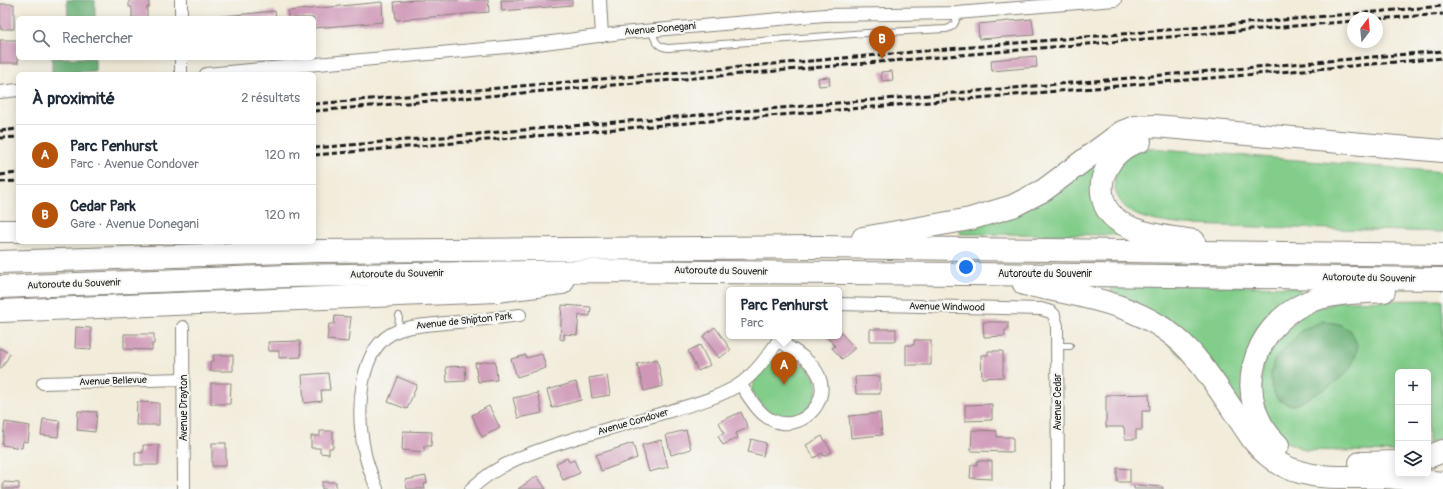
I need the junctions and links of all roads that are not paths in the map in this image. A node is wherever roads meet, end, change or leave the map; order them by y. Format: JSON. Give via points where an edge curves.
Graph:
{"nodes":[{"id":1,"x":181,"y":0,"type":"edge"},
{"id":2,"x":600,"y":0,"type":"edge"},
{"id":3,"x":1115,"y":0,"type":"edge"},
{"id":4,"x":957,"y":13,"type":"junction"},
{"id":5,"x":181,"y":16,"type":"edge"},
{"id":6,"x":652,"y":30,"type":"junction"},
{"id":7,"x":602,"y":36,"type":"junction"},
{"id":8,"x":181,"y":60,"type":"edge"},
{"id":9,"x":181,"y":72,"type":"edge"},
{"id":10,"x":228,"y":72,"type":"edge"},
{"id":11,"x":16,"y":90,"type":"edge"},
{"id":12,"x":0,"y":92,"type":"edge"},
{"id":13,"x":1440,"y":153,"type":"edge"},
{"id":14,"x":0,"y":231,"type":"edge"},
{"id":15,"x":16,"y":231,"type":"edge"},
{"id":16,"x":286,"y":244,"type":"edge"},
{"id":17,"x":817,"y":248,"type":"junction"},
{"id":18,"x":317,"y":250,"type":"junction"},
{"id":19,"x":1250,"y":252,"type":"junction"},
{"id":20,"x":1443,"y":255,"type":"edge"},
{"id":21,"x":0,"y":262,"type":"edge"},
{"id":22,"x":667,"y":271,"type":"junction"},
{"id":23,"x":976,"y":274,"type":"junction"},
{"id":24,"x":1443,"y":279,"type":"edge"},
{"id":25,"x":1443,"y":286,"type":"edge"},
{"id":26,"x":0,"y":287,"type":"edge"},
{"id":27,"x":842,"y":304,"type":"edge"},
{"id":28,"x":0,"y":311,"type":"edge"},
{"id":29,"x":520,"y":315,"type":"dead end"},
{"id":30,"x":1054,"y":315,"type":"joint"},
{"id":31,"x":400,"y":316,"type":"dead end"},
{"id":32,"x":183,"y":327,"type":"dead end"},
{"id":33,"x":403,"y":329,"type":"junction"},
{"id":34,"x":779,"y":339,"type":"edge"},
{"id":35,"x":781,"y":339,"type":"edge"},
{"id":36,"x":1058,"y":346,"type":"junction"},
{"id":37,"x":1070,"y":346,"type":"dead end"},
{"id":38,"x":183,"y":378,"type":"junction"},
{"id":39,"x":43,"y":384,"type":"dead end"},
{"id":40,"x":740,"y":384,"type":"junction"},
{"id":41,"x":1443,"y":451,"type":"edge"},
{"id":42,"x":1431,"y":456,"type":"edge"},
{"id":43,"x":1395,"y":462,"type":"edge"},
{"id":44,"x":1443,"y":483,"type":"edge"},
{"id":45,"x":184,"y":489,"type":"edge"},
{"id":46,"x":377,"y":489,"type":"edge"},
{"id":47,"x":471,"y":489,"type":"edge"},
{"id":48,"x":1058,"y":489,"type":"edge"}],
"edges":[{"from":1,"to":5,"type":"street"},
{"from":2,"to":7,"type":"street"},
{"from":3,"to":4,"type":"street","name":"Avenue Donegani"},
{"from":4,"to":6,"type":"street","name":"Avenue Donegani","via":[[826,15]]},
{"from":4,"to":6,"type":"lane","via":[[952,28],[946,29],[668,48],[656,42]]},
{"from":6,"to":7,"type":"street","name":"Avenue Donegani"},
{"from":7,"to":10,"type":"street","name":"Avenue Donegani"},
{"from":8,"to":9,"type":"street"},
{"from":11,"to":12,"type":"street"},
{"from":13,"to":17,"type":"highway","via":[[1155,126],[1136,127],[1115,136],[1049,187],[1024,202],[970,219]]},
{"from":13,"to":19,"type":"highway","via":[[1149,140],[1129,145],[1112,159],[1102,180],[1102,196],[1108,211],[1119,222],[1142,231]]},
{"from":14,"to":15,"type":"highway"},
{"from":16,"to":18,"type":"highway"},
{"from":17,"to":18,"type":"highway"},
{"from":17,"to":19,"type":"highway"},
{"from":18,"to":21,"type":"highway"},
{"from":19,"to":20,"type":"highway"},
{"from":22,"to":23,"type":"highway","name":"Autoroute du Souvenir"},
{"from":22,"to":26,"type":"highway","name":"Autoroute du Souvenir","via":[[288,276]]},
{"from":22,"to":28,"type":"highway","via":[[497,291]]},
{"from":23,"to":24,"type":"highway","name":"Autoroute du Souvenir"},
{"from":23,"to":44,"type":"highway","via":[[1107,302],[1154,322],[1196,358],[1262,450],[1288,468],[1316,475]]},
{"from":25,"to":43,"type":"highway","via":[[1330,296],[1308,302],[1289,312],[1274,326],[1254,364],[1251,394],[1256,414],[1267,434],[1278,445],[1305,459],[1318,461]]},
{"from":27,"to":30,"type":"street","name":"Avenue Windwood","via":[[1041,309]]},
{"from":29,"to":33,"type":"street","name":"Avenue de Shipton Park"},
{"from":30,"to":36,"type":"street","name":"Avenue Cedar"},
{"from":31,"to":33,"type":"lane"},
{"from":32,"to":38,"type":"street","name":"Avenue Drayton"},
{"from":33,"to":46,"type":"street","via":[[382,340],[375,348],[363,382],[362,438]]},
{"from":34,"to":40,"type":"street","name":"Avenue Condover","via":[[757,368]]},
{"from":35,"to":40,"type":"street","via":[[811,363],[817,372],[821,391],[816,408],[804,419],[789,423],[777,422],[762,414]]},
{"from":36,"to":37,"type":"lane"},
{"from":36,"to":48,"type":"street","name":"Avenue Cedar"},
{"from":38,"to":39,"type":"street","name":"Avenue Bellevue"},
{"from":38,"to":45,"type":"street","name":"Avenue Drayton"},
{"from":40,"to":47,"type":"street","name":"Avenue Condover","via":[[683,408],[526,454],[497,469]]},
{"from":41,"to":42,"type":"highway"}]}
